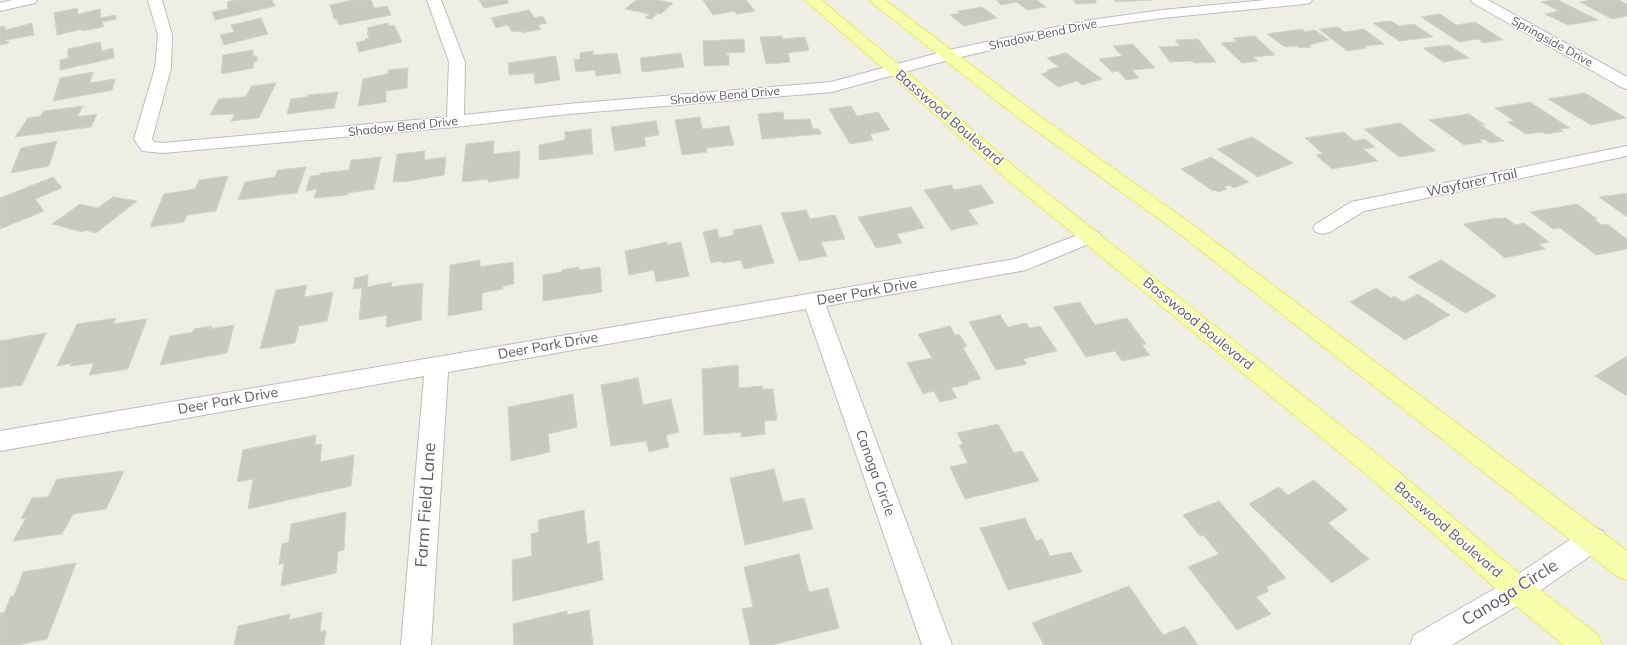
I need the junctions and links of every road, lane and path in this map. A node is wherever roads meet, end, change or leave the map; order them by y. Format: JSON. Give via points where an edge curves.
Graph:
{"nodes":[{"id":1,"x":30,"y":0,"type":"edge"},
{"id":2,"x":155,"y":0,"type":"edge"},
{"id":3,"x":434,"y":0,"type":"edge"},
{"id":4,"x":812,"y":0,"type":"edge"},
{"id":5,"x":876,"y":0,"type":"edge"},
{"id":6,"x":1305,"y":0,"type":"edge"},
{"id":7,"x":1478,"y":0,"type":"edge"},
{"id":8,"x":0,"y":7,"type":"edge"},
{"id":9,"x":950,"y":55,"type":"junction"},
{"id":10,"x":895,"y":70,"type":"junction"},
{"id":11,"x":1627,"y":84,"type":"edge"},
{"id":12,"x":455,"y":122,"type":"junction"},
{"id":13,"x":1627,"y":151,"type":"edge"},
{"id":14,"x":1323,"y":228,"type":"dead end"},
{"id":15,"x":1091,"y":236,"type":"junction"},
{"id":16,"x":814,"y":301,"type":"junction"},
{"id":17,"x":437,"y":365,"type":"junction"},
{"id":18,"x":0,"y":441,"type":"edge"},
{"id":19,"x":1593,"y":539,"type":"junction"},
{"id":20,"x":1627,"y":567,"type":"edge"},
{"id":21,"x":1518,"y":590,"type":"junction"},
{"id":22,"x":416,"y":645,"type":"edge"},
{"id":23,"x":937,"y":645,"type":"edge"},
{"id":24,"x":1425,"y":645,"type":"edge"},
{"id":25,"x":1587,"y":645,"type":"edge"}],
"edges":[{"from":1,"to":8,"type":"street"},
{"from":2,"to":12,"type":"street","name":"Shadow Bend Drive","via":[[165,35],[163,68],[144,139],[148,147],[162,148]]},
{"from":3,"to":12,"type":"street","via":[[457,62]]},
{"from":4,"to":10,"type":"main road","name":"Basswood Boulevard"},
{"from":5,"to":9,"type":"main road"},
{"from":6,"to":9,"type":"street","name":"Shadow Bend Drive","via":[[1162,14],[1084,25]]},
{"from":7,"to":11,"type":"street","name":"Springside Drive"},
{"from":9,"to":10,"type":"street","name":"Shadow Bend Drive"},
{"from":9,"to":19,"type":"main road","via":[[1022,112],[1182,227]]},
{"from":10,"to":12,"type":"street","name":"Shadow Bend Drive","via":[[832,87],[568,109]]},
{"from":10,"to":15,"type":"main road","name":"Basswood Boulevard","via":[[1013,175]]},
{"from":13,"to":14,"type":"street","name":"Wayfarer Trail","via":[[1358,206]]},
{"from":15,"to":16,"type":"street","name":"Deer Park Drive","via":[[1019,266]]},
{"from":15,"to":21,"type":"main road","name":"Basswood Boulevard","via":[[1380,471]]},
{"from":16,"to":17,"type":"street","name":"Deer Park Drive"},
{"from":16,"to":23,"type":"street","name":"Canoga Circle"},
{"from":17,"to":18,"type":"street","name":"Deer Park Drive"},
{"from":17,"to":22,"type":"street","name":"Farm Field Lane"},
{"from":19,"to":20,"type":"main road"},
{"from":19,"to":21,"type":"street","name":"Canoga Circle"},
{"from":21,"to":24,"type":"street","name":"Canoga Circle"},
{"from":21,"to":25,"type":"main road","name":"Basswood Boulevard"}]}
